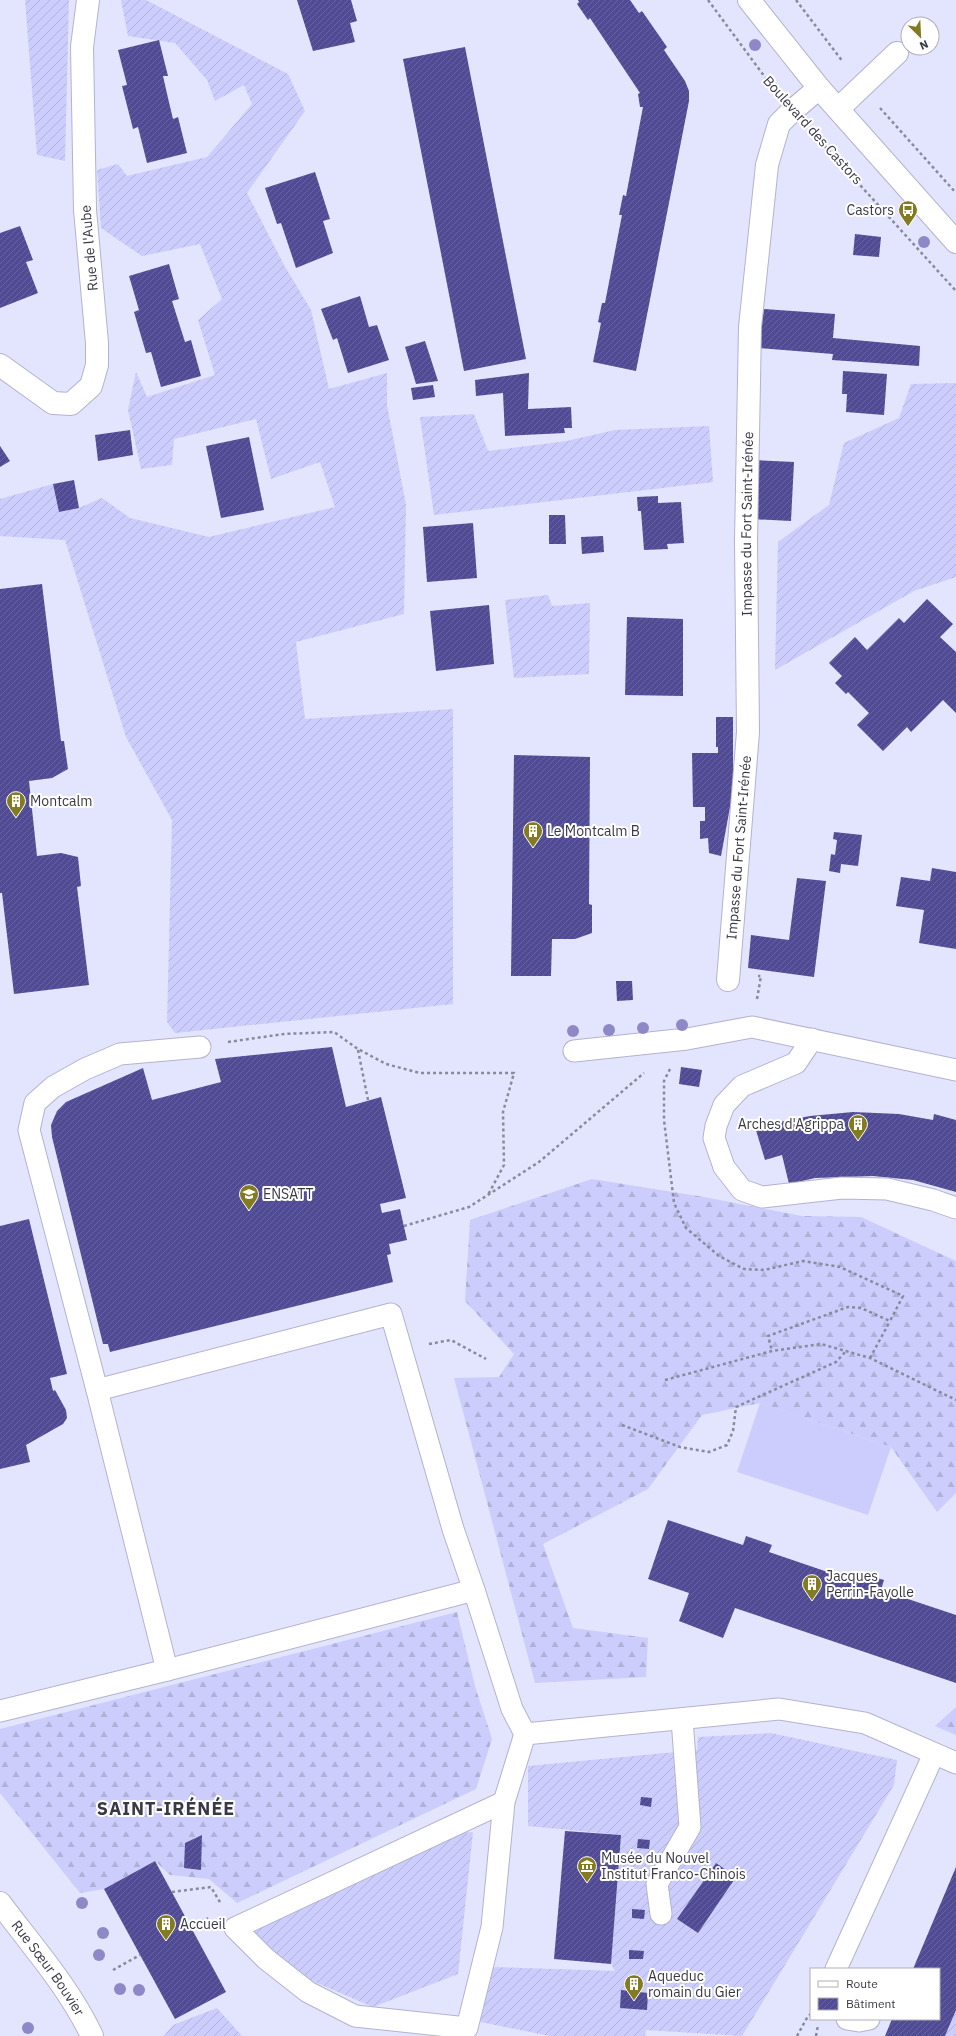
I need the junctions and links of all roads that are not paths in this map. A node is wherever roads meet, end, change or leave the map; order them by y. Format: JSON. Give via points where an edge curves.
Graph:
{"nodes":[{"id":1,"x":88,"y":0,"type":"edge"},
{"id":2,"x":754,"y":2,"type":"edge"},
{"id":3,"x":896,"y":53,"type":"dead end"},
{"id":4,"x":819,"y":88,"type":"junction"},
{"id":5,"x":838,"y":109,"type":"junction"},
{"id":6,"x":956,"y":242,"type":"edge"},
{"id":7,"x":0,"y":365,"type":"edge"},
{"id":8,"x":728,"y":980,"type":"dead end"},
{"id":9,"x":812,"y":1039,"type":"junction"},
{"id":10,"x":200,"y":1047,"type":"road end"},
{"id":11,"x":574,"y":1051,"type":"dead end"},
{"id":12,"x":956,"y":1070,"type":"edge"},
{"id":13,"x":956,"y":1208,"type":"edge"},
{"id":14,"x":97,"y":1390,"type":"junction"},
{"id":15,"x":474,"y":1590,"type":"junction"},
{"id":16,"x":167,"y":1670,"type":"junction"},
{"id":17,"x":0,"y":1711,"type":"edge"},
{"id":18,"x":682,"y":1720,"type":"junction"},
{"id":19,"x":525,"y":1734,"type":"junction"},
{"id":20,"x":934,"y":1754,"type":"junction"},
{"id":21,"x":956,"y":1763,"type":"edge"},
{"id":22,"x":504,"y":1802,"type":"junction"},
{"id":23,"x":0,"y":1903,"type":"edge"},
{"id":24,"x":660,"y":1914,"type":"dead end"},
{"id":25,"x":836,"y":1968,"type":"edge"},
{"id":26,"x":854,"y":2020,"type":"edge"},
{"id":27,"x":864,"y":2020,"type":"edge"},
{"id":28,"x":92,"y":2036,"type":"edge"}],
"edges":[{"from":1,"to":7,"type":"street","name":"Rue de l'Aube","via":[[82,47],[85,203],[97,365],[91,386],[71,404],[53,403]]},
{"from":2,"to":4,"type":"street"},
{"from":3,"to":5,"type":"street"},
{"from":4,"to":5,"type":"street"},
{"from":4,"to":8,"type":"street","name":"Impasse du Fort Saint-Irénée","via":[[780,124],[767,165],[750,327],[746,541],[748,732]]},
{"from":5,"to":6,"type":"street"},
{"from":9,"to":11,"type":"lane","via":[[752,1027],[687,1039]]},
{"from":9,"to":12,"type":"lane"},
{"from":9,"to":13,"type":"lane","via":[[796,1063],[742,1086],[724,1104],[714,1138],[724,1167],[742,1190],[762,1197],[842,1188],[887,1189]]},
{"from":10,"to":14,"type":"lane","via":[[120,1054],[85,1068],[53,1087],[35,1103],[29,1130]]},
{"from":14,"to":15,"type":"lane","via":[[391,1314],[453,1529]]},
{"from":14,"to":16,"type":"lane"},
{"from":15,"to":16,"type":"lane"},
{"from":15,"to":19,"type":"lane","via":[[512,1709]]},
{"from":16,"to":17,"type":"lane"},
{"from":18,"to":19,"type":"lane"},
{"from":18,"to":20,"type":"lane","via":[[779,1709],[865,1723]]},
{"from":18,"to":24,"type":"lane","via":[[690,1828],[657,1884]]},
{"from":19,"to":22,"type":"lane"},
{"from":20,"to":21,"type":"lane"},
{"from":20,"to":25,"type":"lane"},
{"from":22,"to":22,"type":"lane","via":[[235,1928],[266,1959],[308,1992],[355,2016],[467,2028],[492,1928]]},
{"from":23,"to":28,"type":"street","name":"Rue Sœur Bouvier","via":[[61,1984],[82,2015]]},
{"from":26,"to":27,"type":"lane"}]}
